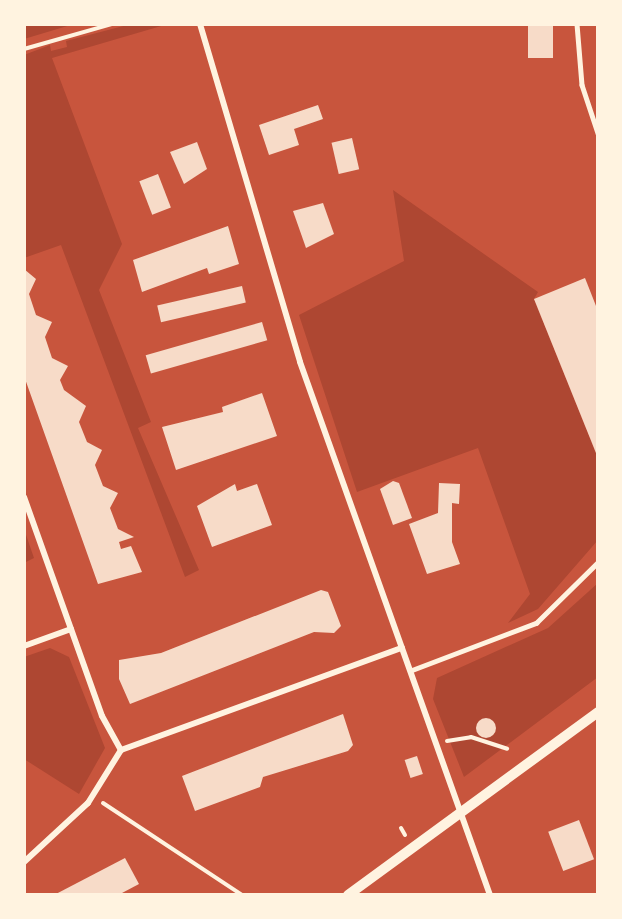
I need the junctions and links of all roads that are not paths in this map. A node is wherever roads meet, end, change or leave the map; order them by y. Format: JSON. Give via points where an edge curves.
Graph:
{"nodes":[{"id":1,"x":200,"y":24,"type":"edge"},
{"id":2,"x":577,"y":24,"type":"edge"},
{"id":3,"x":598,"y":133,"type":"edge"},
{"id":4,"x":24,"y":497,"type":"edge"},
{"id":5,"x":598,"y":561,"type":"edge"},
{"id":6,"x":71,"y":629,"type":"junction"},
{"id":7,"x":24,"y":646,"type":"edge"},
{"id":8,"x":402,"y":648,"type":"junction"},
{"id":9,"x":412,"y":670,"type":"junction"},
{"id":10,"x":598,"y":712,"type":"edge"},
{"id":11,"x":121,"y":750,"type":"junction"},
{"id":12,"x":460,"y":813,"type":"junction"},
{"id":13,"x":24,"y":862,"type":"edge"},
{"id":14,"x":348,"y":895,"type":"edge"},
{"id":15,"x":490,"y":895,"type":"edge"}],
"edges":[{"from":1,"to":8,"type":"street","via":[[300,362]]},
{"from":2,"to":3,"type":"lane","via":[[582,85]]},
{"from":4,"to":6,"type":"street"},
{"from":5,"to":9,"type":"lane","via":[[536,623]]},
{"from":6,"to":7,"type":"street"},
{"from":6,"to":11,"type":"street","via":[[102,716]]},
{"from":8,"to":9,"type":"street"},
{"from":8,"to":11,"type":"street"},
{"from":9,"to":12,"type":"street"},
{"from":10,"to":12,"type":"street"},
{"from":11,"to":13,"type":"street","via":[[93,795]]},
{"from":12,"to":14,"type":"street"},
{"from":12,"to":15,"type":"street"}]}
